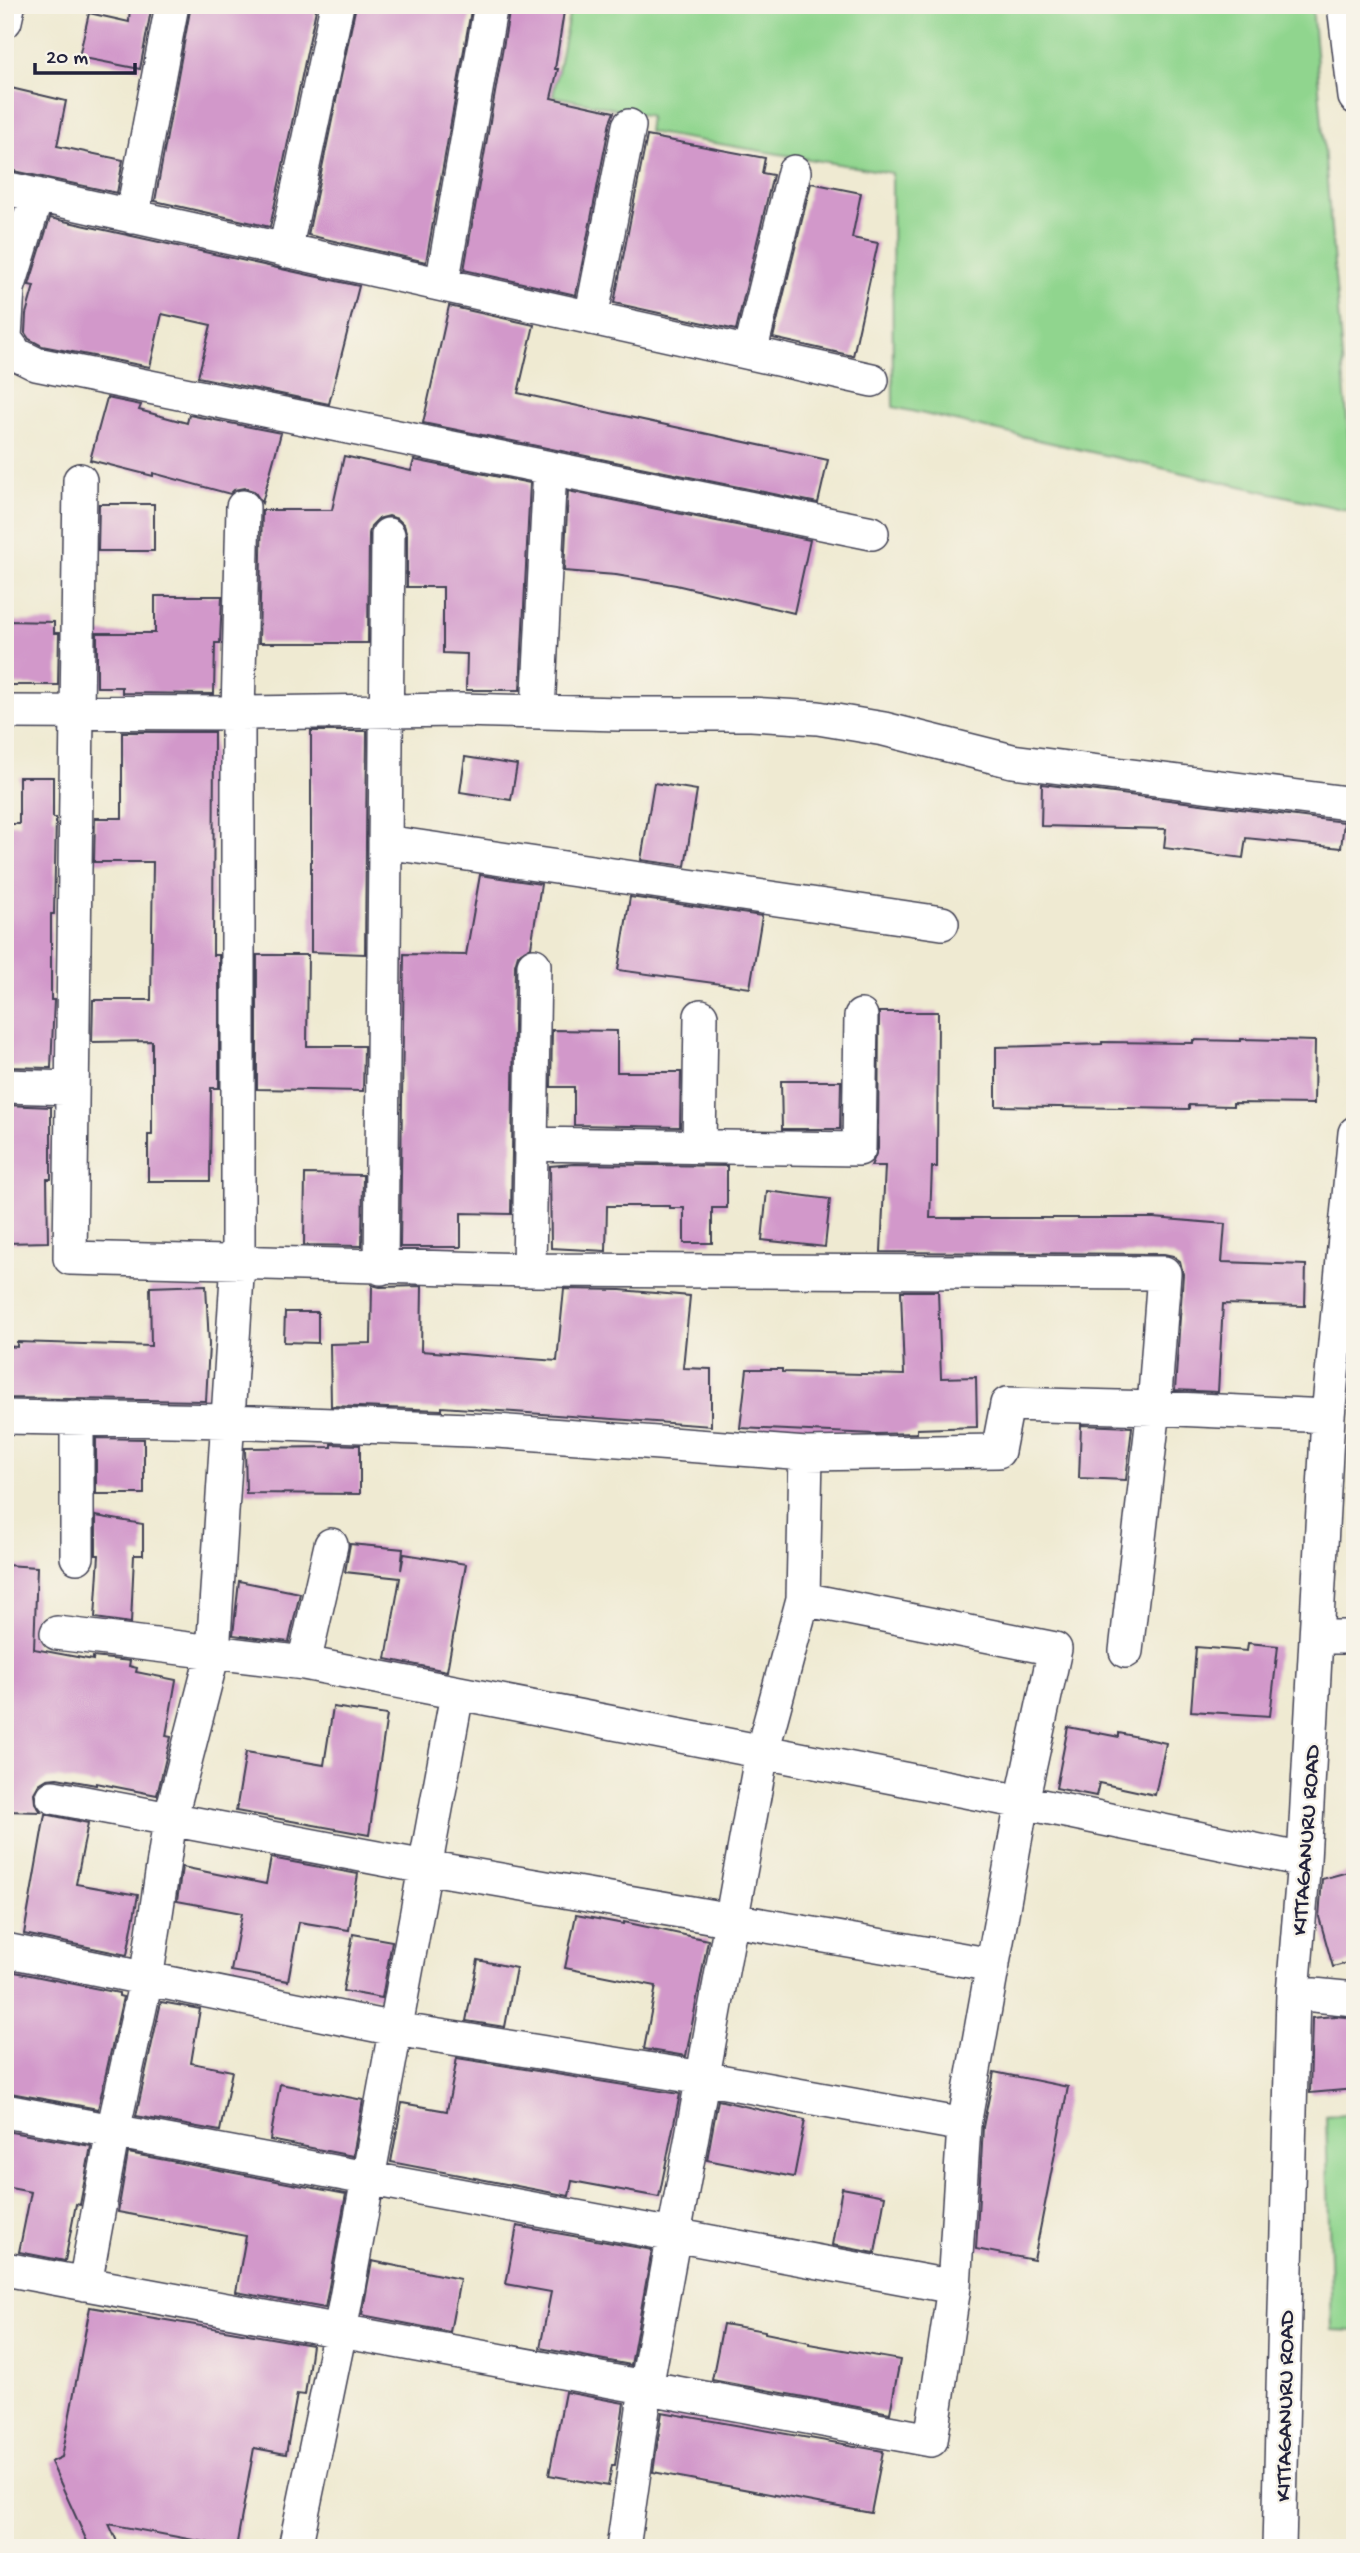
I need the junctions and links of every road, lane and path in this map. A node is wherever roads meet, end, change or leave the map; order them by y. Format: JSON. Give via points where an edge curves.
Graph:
{"nodes":[{"id":1,"x":172,"y":5,"type":"edge"},
{"id":2,"x":337,"y":5,"type":"edge"},
{"id":3,"x":1344,"y":5,"type":"edge"},
{"id":4,"x":490,"y":10,"type":"dead end"},
{"id":5,"x":1355,"y":97,"type":"edge"},
{"id":6,"x":628,"y":126,"type":"dead end"},
{"id":7,"x":794,"y":172,"type":"dead end"},
{"id":8,"x":5,"y":188,"type":"edge"},
{"id":9,"x":37,"y":195,"type":"junction"},
{"id":10,"x":132,"y":217,"type":"junction"},
{"id":11,"x":285,"y":251,"type":"junction"},
{"id":12,"x":9,"y":274,"type":"edge"},
{"id":13,"x":442,"y":284,"type":"junction"},
{"id":14,"x":591,"y":318,"type":"junction"},
{"id":15,"x":5,"y":338,"type":"edge"},
{"id":16,"x":750,"y":353,"type":"junction"},
{"id":17,"x":872,"y":380,"type":"dead end"},
{"id":18,"x":550,"y":468,"type":"junction"},
{"id":19,"x":80,"y":480,"type":"dead end"},
{"id":20,"x":243,"y":508,"type":"dead end"},
{"id":21,"x":872,"y":533,"type":"dead end"},
{"id":22,"x":388,"y":535,"type":"dead end"},
{"id":23,"x":386,"y":711,"type":"junction"},
{"id":24,"x":5,"y":712,"type":"edge"},
{"id":25,"x":77,"y":712,"type":"junction"},
{"id":26,"x":538,"y":712,"type":"junction"},
{"id":27,"x":238,"y":713,"type":"junction"},
{"id":28,"x":1355,"y":804,"type":"edge"},
{"id":29,"x":385,"y":842,"type":"junction"},
{"id":30,"x":942,"y":923,"type":"dead end"},
{"id":31,"x":534,"y":965,"type":"dead end"},
{"id":32,"x":702,"y":1016,"type":"dead end"},
{"id":33,"x":861,"y":1016,"type":"dead end"},
{"id":34,"x":5,"y":1086,"type":"edge"},
{"id":35,"x":72,"y":1088,"type":"junction"},
{"id":36,"x":1355,"y":1133,"type":"edge"},
{"id":37,"x":531,"y":1144,"type":"junction"},
{"id":38,"x":699,"y":1147,"type":"junction"},
{"id":39,"x":238,"y":1261,"type":"junction"},
{"id":40,"x":381,"y":1268,"type":"junction"},
{"id":41,"x":529,"y":1270,"type":"junction"},
{"id":42,"x":1347,"y":1301,"type":"edge"},
{"id":43,"x":1154,"y":1408,"type":"junction"},
{"id":44,"x":1328,"y":1416,"type":"junction"},
{"id":45,"x":5,"y":1417,"type":"edge"},
{"id":46,"x":77,"y":1418,"type":"junction"},
{"id":47,"x":227,"y":1421,"type":"junction"},
{"id":48,"x":806,"y":1454,"type":"junction"},
{"id":49,"x":1340,"y":1478,"type":"edge"},
{"id":50,"x":331,"y":1545,"type":"dead end"},
{"id":51,"x":76,"y":1557,"type":"dead end"},
{"id":52,"x":803,"y":1600,"type":"junction"},
{"id":53,"x":57,"y":1633,"type":"dead end"},
{"id":54,"x":1316,"y":1637,"type":"junction"},
{"id":55,"x":1355,"y":1637,"type":"edge"},
{"id":56,"x":1126,"y":1651,"type":"dead end"},
{"id":57,"x":213,"y":1653,"type":"junction"},
{"id":58,"x":304,"y":1663,"type":"junction"},
{"id":59,"x":457,"y":1694,"type":"junction"},
{"id":60,"x":762,"y":1752,"type":"junction"},
{"id":61,"x":53,"y":1797,"type":"dead end"},
{"id":62,"x":1022,"y":1802,"type":"junction"},
{"id":63,"x":170,"y":1820,"type":"junction"},
{"id":64,"x":1304,"y":1860,"type":"junction"},
{"id":65,"x":425,"y":1867,"type":"junction"},
{"id":66,"x":731,"y":1919,"type":"junction"},
{"id":67,"x":5,"y":1950,"type":"edge"},
{"id":68,"x":993,"y":1965,"type":"junction"},
{"id":69,"x":146,"y":1980,"type":"junction"},
{"id":70,"x":1293,"y":1993,"type":"junction"},
{"id":71,"x":1355,"y":1999,"type":"edge"},
{"id":72,"x":395,"y":2029,"type":"junction"},
{"id":73,"x":703,"y":2078,"type":"junction"},
{"id":74,"x":5,"y":2111,"type":"edge"},
{"id":75,"x":964,"y":2125,"type":"junction"},
{"id":76,"x":113,"y":2131,"type":"junction"},
{"id":77,"x":368,"y":2179,"type":"junction"},
{"id":78,"x":674,"y":2236,"type":"junction"},
{"id":79,"x":5,"y":2269,"type":"edge"},
{"id":80,"x":85,"y":2284,"type":"junction"},
{"id":81,"x":954,"y":2287,"type":"junction"},
{"id":82,"x":340,"y":2331,"type":"junction"},
{"id":83,"x":646,"y":2388,"type":"junction"},
{"id":84,"x":295,"y":2548,"type":"edge"},
{"id":85,"x":623,"y":2548,"type":"edge"},
{"id":86,"x":1279,"y":2548,"type":"edge"}],
"edges":[{"from":1,"to":10,"type":"street"},
{"from":2,"to":11,"type":"street"},
{"from":3,"to":5,"type":"street"},
{"from":4,"to":13,"type":"street"},
{"from":6,"to":14,"type":"street"},
{"from":7,"to":16,"type":"street"},
{"from":8,"to":9,"type":"street"},
{"from":9,"to":10,"type":"street"},
{"from":9,"to":12,"type":"street"},
{"from":10,"to":11,"type":"street"},
{"from":11,"to":13,"type":"street"},
{"from":12,"to":15,"type":"street"},
{"from":13,"to":14,"type":"street"},
{"from":14,"to":16,"type":"street"},
{"from":15,"to":18,"type":"street","via":[[16,354],[36,364]]},
{"from":16,"to":17,"type":"street"},
{"from":18,"to":21,"type":"street"},
{"from":18,"to":26,"type":"street"},
{"from":19,"to":25,"type":"street"},
{"from":20,"to":27,"type":"street"},
{"from":22,"to":23,"type":"street"},
{"from":23,"to":26,"type":"street"},
{"from":23,"to":27,"type":"street"},
{"from":23,"to":29,"type":"street"},
{"from":24,"to":25,"type":"street"},
{"from":25,"to":27,"type":"street"},
{"from":25,"to":35,"type":"street"},
{"from":26,"to":28,"type":"street","via":[[818,718],[884,729],[1012,761]]},
{"from":27,"to":39,"type":"street"},
{"from":29,"to":30,"type":"street"},
{"from":29,"to":40,"type":"street"},
{"from":31,"to":37,"type":"street"},
{"from":32,"to":38,"type":"street"},
{"from":33,"to":38,"type":"street","via":[[859,1149]]},
{"from":34,"to":35,"type":"street"},
{"from":35,"to":39,"type":"street","via":[[70,1258]]},
{"from":36,"to":42,"type":"street","name":"KITTAGANURU ROAD"},
{"from":37,"to":38,"type":"street"},
{"from":37,"to":41,"type":"street"},
{"from":39,"to":40,"type":"street"},
{"from":39,"to":47,"type":"street"},
{"from":40,"to":41,"type":"street"},
{"from":41,"to":43,"type":"street","via":[[1164,1273]]},
{"from":42,"to":44,"type":"street","name":"KITTAGANURU ROAD"},
{"from":43,"to":44,"type":"street"},
{"from":43,"to":48,"type":"street","via":[[1007,1404],[998,1451]]},
{"from":43,"to":56,"type":"street"},
{"from":44,"to":49,"type":"street","name":"KITTAGANURU ROAD"},
{"from":45,"to":46,"type":"street"},
{"from":46,"to":47,"type":"street"},
{"from":46,"to":51,"type":"street"},
{"from":47,"to":48,"type":"street","via":[[497,1431]]},
{"from":47,"to":57,"type":"street"},
{"from":48,"to":52,"type":"street"},
{"from":49,"to":54,"type":"street","name":"KITTAGANURU ROAD"},
{"from":50,"to":58,"type":"street"},
{"from":52,"to":60,"type":"street"},
{"from":52,"to":62,"type":"street","via":[[1055,1649]]},
{"from":53,"to":57,"type":"street"},
{"from":54,"to":55,"type":"street"},
{"from":54,"to":64,"type":"street","name":"KITTAGANURU ROAD"},
{"from":57,"to":58,"type":"street"},
{"from":57,"to":63,"type":"street"},
{"from":58,"to":59,"type":"street"},
{"from":59,"to":60,"type":"street"},
{"from":59,"to":65,"type":"street"},
{"from":60,"to":62,"type":"street"},
{"from":60,"to":66,"type":"street"},
{"from":61,"to":63,"type":"street"},
{"from":62,"to":64,"type":"street"},
{"from":62,"to":68,"type":"street"},
{"from":63,"to":65,"type":"street"},
{"from":63,"to":69,"type":"street"},
{"from":64,"to":70,"type":"street","name":"KITTAGANURU ROAD"},
{"from":65,"to":66,"type":"street"},
{"from":65,"to":72,"type":"street"},
{"from":66,"to":68,"type":"street"},
{"from":66,"to":73,"type":"street"},
{"from":67,"to":69,"type":"street"},
{"from":68,"to":75,"type":"street"},
{"from":69,"to":72,"type":"street"},
{"from":69,"to":76,"type":"street"},
{"from":70,"to":71,"type":"street"},
{"from":70,"to":86,"type":"street","name":"KITTAGANURU ROAD"},
{"from":72,"to":73,"type":"street"},
{"from":72,"to":77,"type":"street"},
{"from":73,"to":75,"type":"street"},
{"from":73,"to":78,"type":"street"},
{"from":74,"to":76,"type":"street"},
{"from":75,"to":81,"type":"street"},
{"from":76,"to":77,"type":"street"},
{"from":76,"to":80,"type":"street"},
{"from":77,"to":78,"type":"street"},
{"from":77,"to":82,"type":"street"},
{"from":78,"to":81,"type":"street"},
{"from":78,"to":83,"type":"street"},
{"from":79,"to":80,"type":"street"},
{"from":80,"to":82,"type":"street"},
{"from":81,"to":83,"type":"street","via":[[931,2439]]},
{"from":82,"to":83,"type":"street"},
{"from":82,"to":84,"type":"street"},
{"from":83,"to":85,"type":"street"}]}
